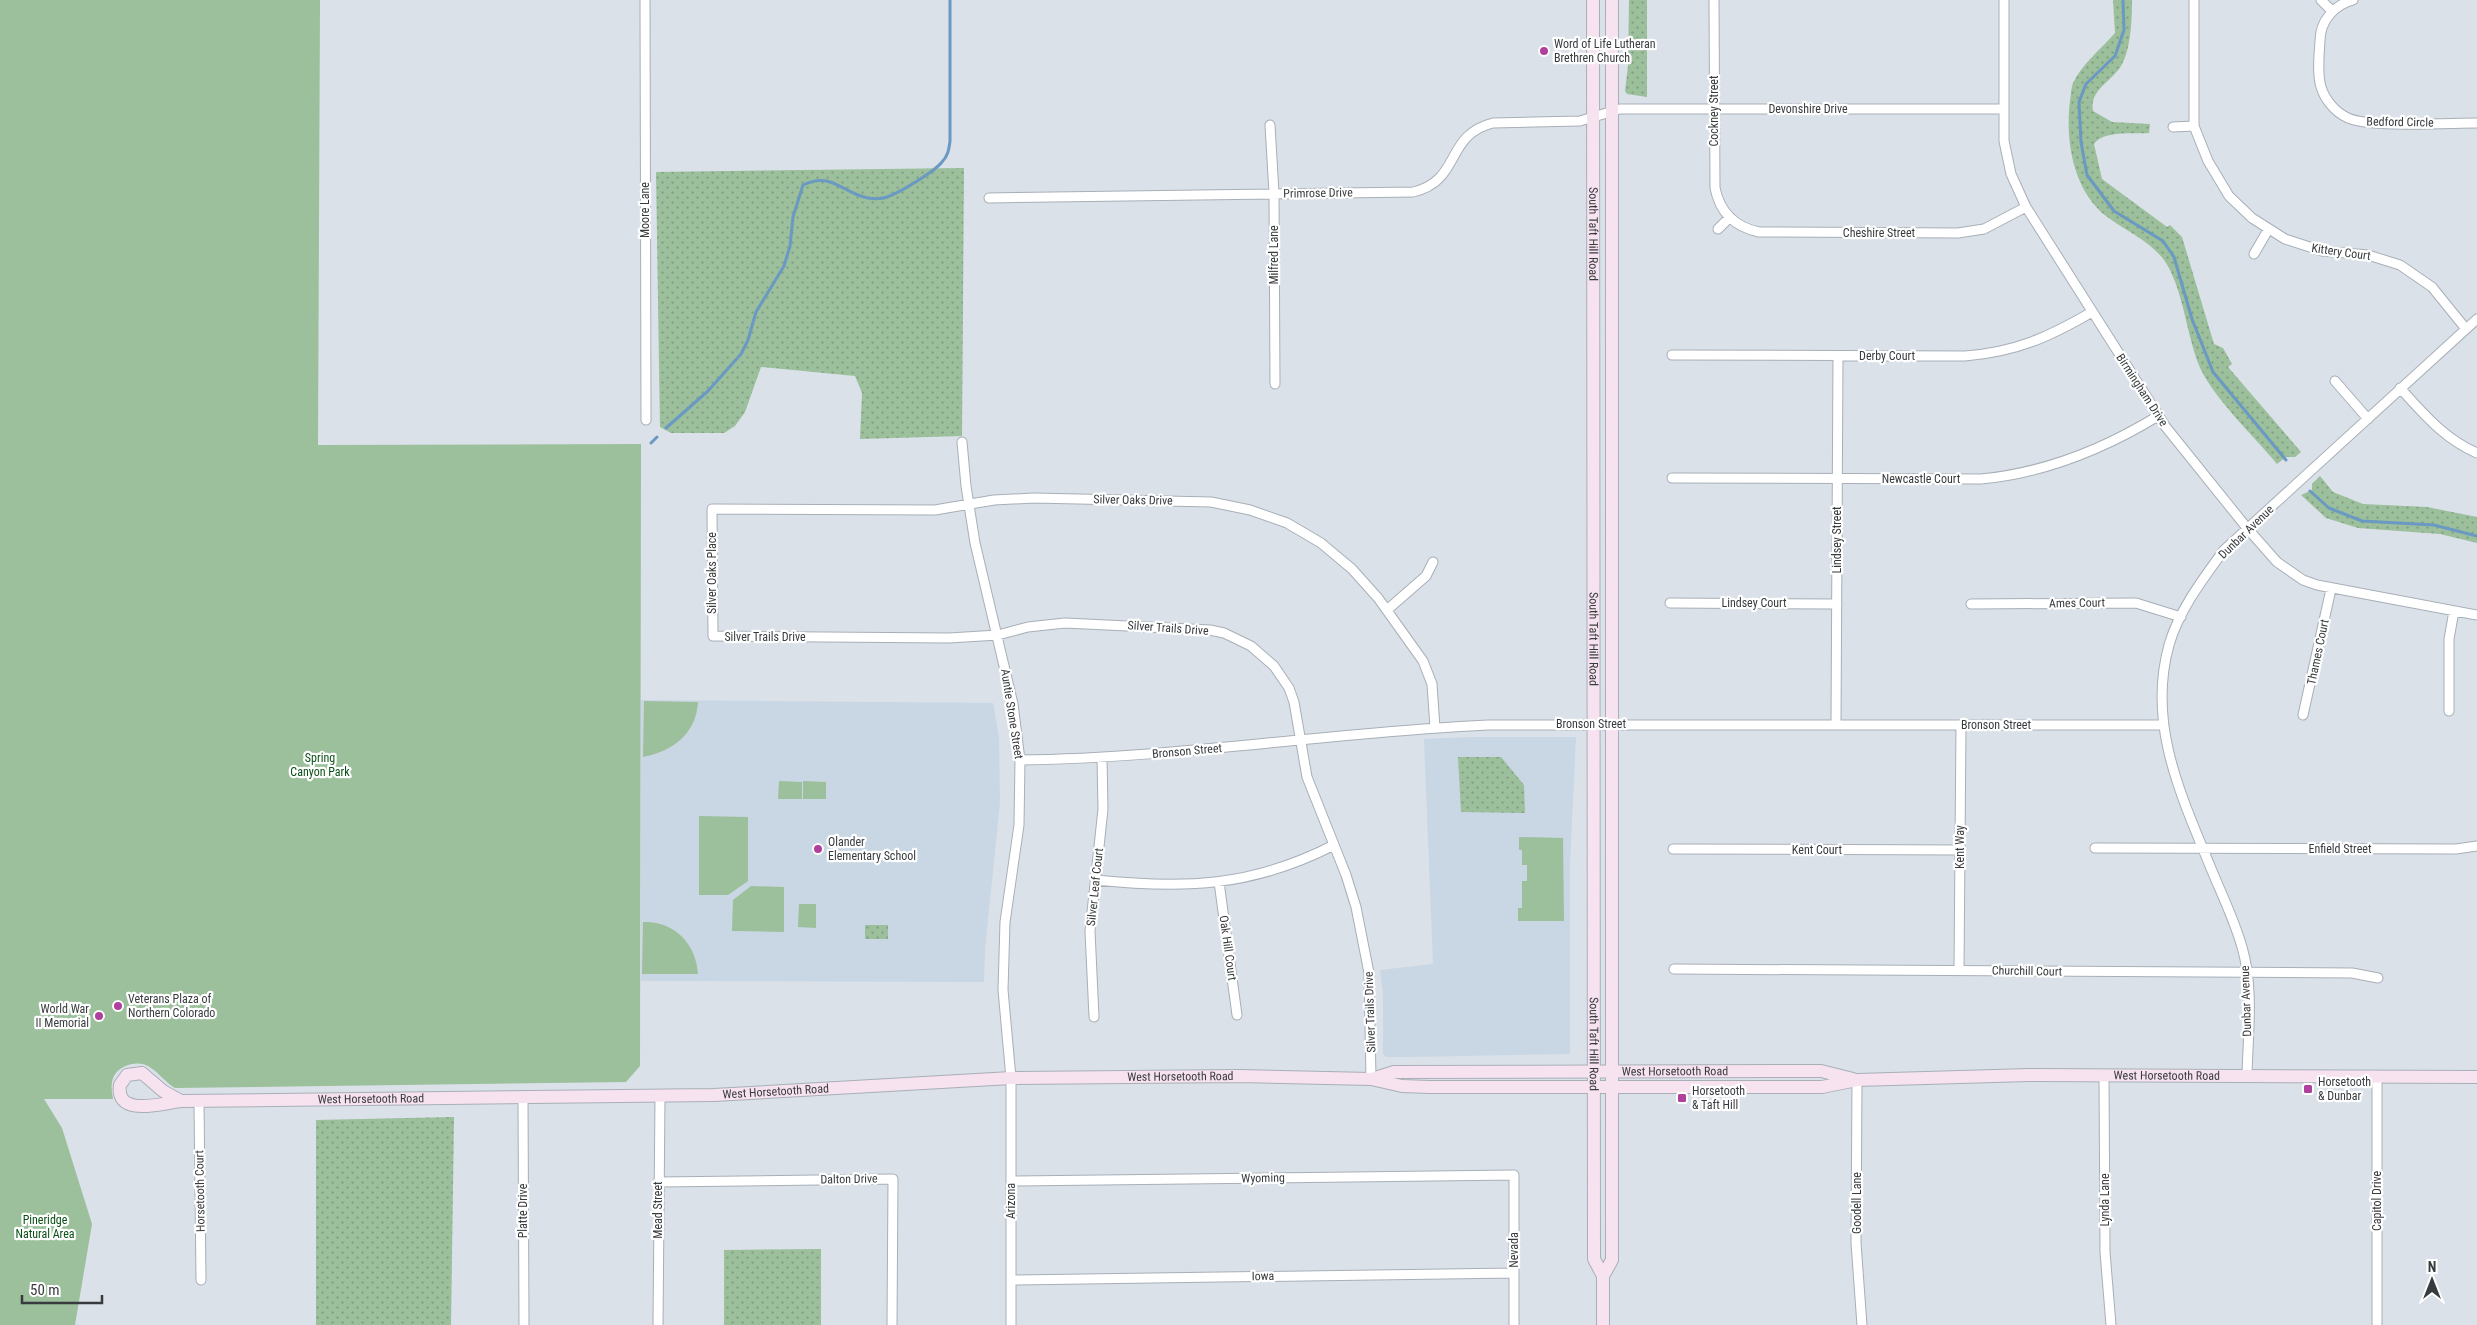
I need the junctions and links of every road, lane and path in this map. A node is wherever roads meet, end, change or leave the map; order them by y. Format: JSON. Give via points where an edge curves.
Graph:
{"nodes":[{"id":1,"x":645,"y":0,"type":"edge"},
{"id":2,"x":1593,"y":0,"type":"edge"},
{"id":3,"x":1612,"y":0,"type":"edge"},
{"id":4,"x":1714,"y":0,"type":"edge"},
{"id":5,"x":2004,"y":0,"type":"edge"},
{"id":6,"x":2194,"y":0,"type":"edge"},
{"id":7,"x":2321,"y":0,"type":"edge"},
{"id":8,"x":2353,"y":0,"type":"edge"},
{"id":9,"x":2332,"y":11,"type":"junction"},
{"id":10,"x":1714,"y":108,"type":"junction"},
{"id":11,"x":2004,"y":109,"type":"junction"},
{"id":12,"x":1612,"y":111,"type":"junction"},
{"id":13,"x":1593,"y":119,"type":"junction"},
{"id":14,"x":2477,"y":123,"type":"edge"},
{"id":15,"x":1270,"y":125,"type":"dead end"},
{"id":16,"x":2194,"y":126,"type":"junction"},
{"id":17,"x":2173,"y":127,"type":"dead end"},
{"id":18,"x":1274,"y":193,"type":"junction"},
{"id":19,"x":989,"y":198,"type":"dead end"},
{"id":20,"x":2026,"y":207,"type":"junction"},
{"id":21,"x":1729,"y":218,"type":"junction"},
{"id":22,"x":1718,"y":229,"type":"dead end"},
{"id":23,"x":2268,"y":230,"type":"junction"},
{"id":24,"x":2254,"y":254,"type":"dead end"},
{"id":25,"x":2092,"y":312,"type":"junction"},
{"id":26,"x":2477,"y":319,"type":"edge"},
{"id":27,"x":2466,"y":329,"type":"junction"},
{"id":28,"x":1672,"y":355,"type":"dead end"},
{"id":29,"x":1838,"y":356,"type":"junction"},
{"id":30,"x":2335,"y":381,"type":"dead end"},
{"id":31,"x":1275,"y":384,"type":"dead end"},
{"id":32,"x":2400,"y":388,"type":"junction"},
{"id":33,"x":2158,"y":416,"type":"junction"},
{"id":34,"x":2368,"y":419,"type":"junction"},
{"id":35,"x":646,"y":420,"type":"dead end"},
{"id":36,"x":962,"y":442,"type":"dead end"},
{"id":37,"x":2477,"y":453,"type":"edge"},
{"id":38,"x":1672,"y":478,"type":"dead end"},
{"id":39,"x":1838,"y":478,"type":"junction"},
{"id":40,"x":968,"y":504,"type":"junction"},
{"id":41,"x":712,"y":509,"type":"joint"},
{"id":42,"x":2247,"y":528,"type":"junction"},
{"id":43,"x":1433,"y":562,"type":"dead end"},
{"id":44,"x":2331,"y":589,"type":"junction"},
{"id":45,"x":1670,"y":603,"type":"dead end"},
{"id":46,"x":1837,"y":604,"type":"junction"},
{"id":47,"x":1971,"y":604,"type":"dead end"},
{"id":48,"x":1387,"y":610,"type":"junction"},
{"id":49,"x":2454,"y":611,"type":"junction"},
{"id":50,"x":2477,"y":615,"type":"edge"},
{"id":51,"x":2181,"y":617,"type":"junction"},
{"id":52,"x":998,"y":635,"type":"junction"},
{"id":53,"x":713,"y":636,"type":"joint"},
{"id":54,"x":2449,"y":711,"type":"dead end"},
{"id":55,"x":2303,"y":715,"type":"dead end"},
{"id":56,"x":1594,"y":724,"type":"junction"},
{"id":57,"x":1612,"y":724,"type":"junction"},
{"id":58,"x":1836,"y":725,"type":"junction"},
{"id":59,"x":1961,"y":725,"type":"junction"},
{"id":60,"x":2163,"y":725,"type":"junction"},
{"id":61,"x":1436,"y":728,"type":"junction"},
{"id":62,"x":1302,"y":740,"type":"junction"},
{"id":63,"x":1102,"y":758,"type":"junction"},
{"id":64,"x":1020,"y":760,"type":"junction"},
{"id":65,"x":1334,"y":845,"type":"junction"},
{"id":66,"x":2477,"y":846,"type":"edge"},
{"id":67,"x":2095,"y":848,"type":"dead end"},
{"id":68,"x":1673,"y":849,"type":"dead end"},
{"id":69,"x":1960,"y":850,"type":"junction"},
{"id":70,"x":2203,"y":850,"type":"junction"},
{"id":71,"x":1095,"y":880,"type":"junction"},
{"id":72,"x":1219,"y":882,"type":"junction"},
{"id":73,"x":1674,"y":969,"type":"dead end"},
{"id":74,"x":1959,"y":970,"type":"junction"},
{"id":75,"x":2248,"y":973,"type":"junction"},
{"id":76,"x":2378,"y":978,"type":"dead end"},
{"id":77,"x":1237,"y":1015,"type":"dead end"},
{"id":78,"x":1094,"y":1017,"type":"dead end"},
{"id":79,"x":1594,"y":1071,"type":"junction"},
{"id":80,"x":1612,"y":1072,"type":"junction"},
{"id":81,"x":2104,"y":1075,"type":"junction"},
{"id":82,"x":2248,"y":1075,"type":"junction"},
{"id":83,"x":2377,"y":1076,"type":"junction"},
{"id":84,"x":2477,"y":1077,"type":"edge"},
{"id":85,"x":1011,"y":1078,"type":"junction"},
{"id":86,"x":1371,"y":1079,"type":"junction"},
{"id":87,"x":1857,"y":1080,"type":"junction"},
{"id":88,"x":1594,"y":1086,"type":"junction"},
{"id":89,"x":1612,"y":1087,"type":"junction"},
{"id":90,"x":660,"y":1096,"type":"junction"},
{"id":91,"x":523,"y":1098,"type":"junction"},
{"id":92,"x":181,"y":1101,"type":"dead end"},
{"id":93,"x":198,"y":1102,"type":"junction"},
{"id":94,"x":1514,"y":1175,"type":"joint"},
{"id":95,"x":1011,"y":1180,"type":"junction"},
{"id":96,"x":658,"y":1182,"type":"junction"},
{"id":97,"x":1514,"y":1273,"type":"junction"},
{"id":98,"x":1603,"y":1276,"type":"junction"},
{"id":99,"x":201,"y":1280,"type":"dead end"},
{"id":100,"x":1011,"y":1280,"type":"junction"},
{"id":101,"x":524,"y":1325,"type":"edge"},
{"id":102,"x":658,"y":1325,"type":"edge"},
{"id":103,"x":892,"y":1325,"type":"edge"},
{"id":104,"x":1011,"y":1325,"type":"edge"},
{"id":105,"x":1514,"y":1325,"type":"edge"},
{"id":106,"x":1603,"y":1325,"type":"edge"},
{"id":107,"x":1862,"y":1325,"type":"edge"},
{"id":108,"x":2111,"y":1325,"type":"edge"},
{"id":109,"x":2377,"y":1325,"type":"edge"}],
"edges":[{"from":1,"to":35,"type":"street","name":"Moore Lane"},
{"from":2,"to":13,"type":"main road","name":"South Taft Hill Road"},
{"from":3,"to":12,"type":"main road","name":"South Taft Hill Road"},
{"from":4,"to":10,"type":"street","name":"Cockney Street"},
{"from":5,"to":11,"type":"street","name":"Birmingham Drive"},
{"from":6,"to":16,"type":"street","name":"Kittery Court"},
{"from":7,"to":9,"type":"street"},
{"from":8,"to":9,"type":"street"},
{"from":9,"to":14,"type":"street","name":"Bedford Circle","via":[[2320,37],[2320,78],[2327,100],[2340,113],[2368,122]]},
{"from":10,"to":11,"type":"street","name":"Devonshire Drive"},
{"from":10,"to":12,"type":"street","name":"Devonshire Drive"},
{"from":10,"to":21,"type":"street","name":"Cockney Street","via":[[1715,188]]},
{"from":11,"to":20,"type":"street","name":"Birmingham Drive","via":[[2006,155]]},
{"from":12,"to":13,"type":"street","name":"Primrose Drive"},
{"from":12,"to":57,"type":"main road","name":"South Taft Hill Road"},
{"from":13,"to":18,"type":"street","name":"Primrose Drive","via":[[1482,125],[1462,140],[1441,179],[1423,190]]},
{"from":13,"to":56,"type":"main road","name":"South Taft Hill Road"},
{"from":15,"to":18,"type":"street","name":"Milfred Lane"},
{"from":16,"to":17,"type":"street"},
{"from":16,"to":23,"type":"street","name":"Kittery Court","via":[[2208,161],[2225,190],[2238,206]]},
{"from":18,"to":19,"type":"street","name":"Primrose Drive"},
{"from":18,"to":31,"type":"street","name":"Milfred Lane"},
{"from":20,"to":21,"type":"street","name":"Cheshire Street","via":[[1984,229],[1958,233],[1759,232],[1740,226]]},
{"from":20,"to":25,"type":"street","name":"Birmingham Drive"},
{"from":21,"to":22,"type":"street"},
{"from":23,"to":24,"type":"street"},
{"from":23,"to":27,"type":"street","name":"Kittery Court","via":[[2303,246],[2368,255],[2400,265],[2432,287]]},
{"from":25,"to":29,"type":"street","name":"Derby Court","via":[[2031,344],[1990,354]]},
{"from":25,"to":33,"type":"street","name":"Birmingham Drive"},
{"from":26,"to":27,"type":"street","name":"Dunbar Avenue"},
{"from":27,"to":32,"type":"street","name":"Dunbar Avenue"},
{"from":28,"to":29,"type":"street","name":"Derby Court"},
{"from":29,"to":39,"type":"street","name":"Lindsey Street"},
{"from":30,"to":34,"type":"street"},
{"from":32,"to":34,"type":"street","name":"Dunbar Avenue"},
{"from":32,"to":37,"type":"street","via":[[2435,427]]},
{"from":33,"to":39,"type":"street","name":"Newcastle Court","via":[[2122,438],[2084,455],[2020,473],[1981,479]]},
{"from":33,"to":42,"type":"street","name":"Birmingham Drive"},
{"from":34,"to":42,"type":"street","name":"Dunbar Avenue"},
{"from":36,"to":40,"type":"street","name":"Auntie Stone Street"},
{"from":38,"to":39,"type":"street","name":"Newcastle Court"},
{"from":39,"to":46,"type":"street","name":"Lindsey Street"},
{"from":40,"to":41,"type":"street","name":"Silver Oaks Drive","via":[[935,510]]},
{"from":40,"to":48,"type":"street","name":"Silver Oaks Drive","via":[[1034,498],[1211,502],[1250,510],[1286,523],[1321,543],[1352,569]]},
{"from":40,"to":52,"type":"street","name":"Auntie Stone Street"},
{"from":41,"to":53,"type":"street","name":"Silver Oaks Place"},
{"from":42,"to":44,"type":"street","name":"Birmingham Drive","via":[[2289,572]]},
{"from":42,"to":51,"type":"street","name":"Dunbar Avenue","via":[[2224,550]]},
{"from":43,"to":48,"type":"street","via":[[1426,576]]},
{"from":44,"to":49,"type":"street","name":"Birmingham Drive"},
{"from":44,"to":55,"type":"street","name":"Thames Court"},
{"from":45,"to":46,"type":"street","name":"Lindsey Court"},
{"from":46,"to":58,"type":"street","name":"Lindsey Street"},
{"from":47,"to":51,"type":"street","name":"Ames Court","via":[[2136,603]]},
{"from":48,"to":61,"type":"street","name":"Silver Oaks Drive","via":[[1423,661],[1432,684]]},
{"from":49,"to":50,"type":"street","name":"Birmingham Drive"},
{"from":49,"to":54,"type":"street","via":[[2449,639]]},
{"from":51,"to":60,"type":"street","name":"Dunbar Avenue","via":[[2165,668]]},
{"from":52,"to":53,"type":"street","name":"Silver Trails Drive","via":[[949,638]]},
{"from":52,"to":62,"type":"street","name":"Silver Trails Drive","via":[[1028,627],[1065,623],[1195,628],[1224,634],[1252,646],[1281,675],[1294,702]]},
{"from":52,"to":64,"type":"street","name":"Auntie Stone Street","via":[[1013,704]]},
{"from":56,"to":57,"type":"street","name":"Bronson Street"},
{"from":56,"to":61,"type":"street","name":"Bronson Street"},
{"from":56,"to":79,"type":"main road","name":"South Taft Hill Road"},
{"from":57,"to":58,"type":"street","name":"Bronson Street"},
{"from":57,"to":80,"type":"main road","name":"South Taft Hill Road"},
{"from":58,"to":59,"type":"street","name":"Bronson Street"},
{"from":59,"to":60,"type":"street","name":"Bronson Street"},
{"from":59,"to":69,"type":"street","name":"Kent Way"},
{"from":60,"to":70,"type":"street","name":"Dunbar Avenue","via":[[2172,771]]},
{"from":61,"to":62,"type":"street","name":"Bronson Street"},
{"from":62,"to":63,"type":"street","name":"Bronson Street"},
{"from":62,"to":65,"type":"street","name":"Silver Trails Drive","via":[[1307,777]]},
{"from":63,"to":64,"type":"street","name":"Bronson Street"},
{"from":63,"to":71,"type":"street","name":"Silver Leaf Court","via":[[1103,809]]},
{"from":64,"to":85,"type":"street","name":"Auntie Stone Street","via":[[1019,825],[1005,922],[1002,990]]},
{"from":65,"to":72,"type":"street","via":[[1285,866]]},
{"from":65,"to":86,"type":"street","name":"Silver Trails Drive","via":[[1364,940],[1372,1002]]},
{"from":66,"to":70,"type":"street","name":"Enfield Street","via":[[2456,849]]},
{"from":67,"to":70,"type":"street","name":"Enfield Street"},
{"from":68,"to":69,"type":"street","name":"Kent Court"},
{"from":69,"to":74,"type":"street","name":"Kent Way"},
{"from":70,"to":75,"type":"street","name":"Dunbar Avenue","via":[[2236,928]]},
{"from":71,"to":72,"type":"street","via":[[1149,885]]},
{"from":71,"to":78,"type":"street","name":"Silver Leaf Court","via":[[1090,931]]},
{"from":72,"to":77,"type":"street","name":"Oak Hill Court"},
{"from":73,"to":74,"type":"street","name":"Churchill Court"},
{"from":74,"to":75,"type":"street","name":"Churchill Court"},
{"from":75,"to":76,"type":"street","name":"Churchill Court","via":[[2352,973]]},
{"from":75,"to":82,"type":"street","name":"Dunbar Avenue"},
{"from":79,"to":80,"type":"main road","name":"West Horsetooth Road"},
{"from":79,"to":86,"type":"main road","name":"West Horsetooth Road","via":[[1394,1072]]},
{"from":79,"to":88,"type":"main road","name":"South Taft Hill Road"},
{"from":80,"to":87,"type":"main road","name":"West Horsetooth Road","via":[[1821,1071]]},
{"from":80,"to":89,"type":"main road","name":"South Taft Hill Road"},
{"from":81,"to":82,"type":"main road","name":"West Horsetooth Road"},
{"from":81,"to":87,"type":"main road","name":"West Horsetooth Road"},
{"from":81,"to":108,"type":"street","name":"Lynda Lane","via":[[2105,1252]]},
{"from":82,"to":83,"type":"main road","name":"West Horsetooth Road"},
{"from":83,"to":84,"type":"main road","name":"West Horsetooth Road"},
{"from":83,"to":109,"type":"street","name":"Capitol Drive"},
{"from":85,"to":86,"type":"main road","name":"West Horsetooth Road","via":[[1239,1076]]},
{"from":85,"to":90,"type":"main road","name":"West Horsetooth Road"},
{"from":85,"to":95,"type":"street","name":"Arizona"},
{"from":86,"to":88,"type":"main road","name":"West Horsetooth Road","via":[[1411,1087]]},
{"from":87,"to":89,"type":"main road","name":"West Horsetooth Road","via":[[1822,1087]]},
{"from":87,"to":107,"type":"street","name":"Goodell Lane","via":[[1856,1242]]},
{"from":88,"to":89,"type":"main road","name":"West Horsetooth Road"},
{"from":88,"to":98,"type":"main road","name":"South Taft Hill Road","via":[[1594,1259]]},
{"from":89,"to":98,"type":"main road","name":"South Taft Hill Road","via":[[1612,1260]]},
{"from":90,"to":91,"type":"main road","name":"West Horsetooth Road"},
{"from":90,"to":96,"type":"street","name":"Mead Street"},
{"from":91,"to":93,"type":"main road","name":"West Horsetooth Road"},
{"from":91,"to":101,"type":"street","name":"Platte Drive"},
{"from":92,"to":93,"type":"main road","name":"West Horsetooth Road"},
{"from":93,"to":99,"type":"street","name":"Horsetooth Court"},
{"from":94,"to":95,"type":"street","name":"Wyoming"},
{"from":94,"to":97,"type":"street","name":"Nevada"},
{"from":95,"to":100,"type":"street","name":"Arizona"},
{"from":96,"to":102,"type":"street","name":"Mead Street"},
{"from":96,"to":103,"type":"street","name":"Dalton Drive","via":[[893,1179]]},
{"from":97,"to":100,"type":"street","name":"Iowa"},
{"from":97,"to":105,"type":"street","name":"Nevada"},
{"from":98,"to":106,"type":"main road","name":"South Taft Hill Road"},
{"from":100,"to":104,"type":"street","name":"Arizona"}]}
